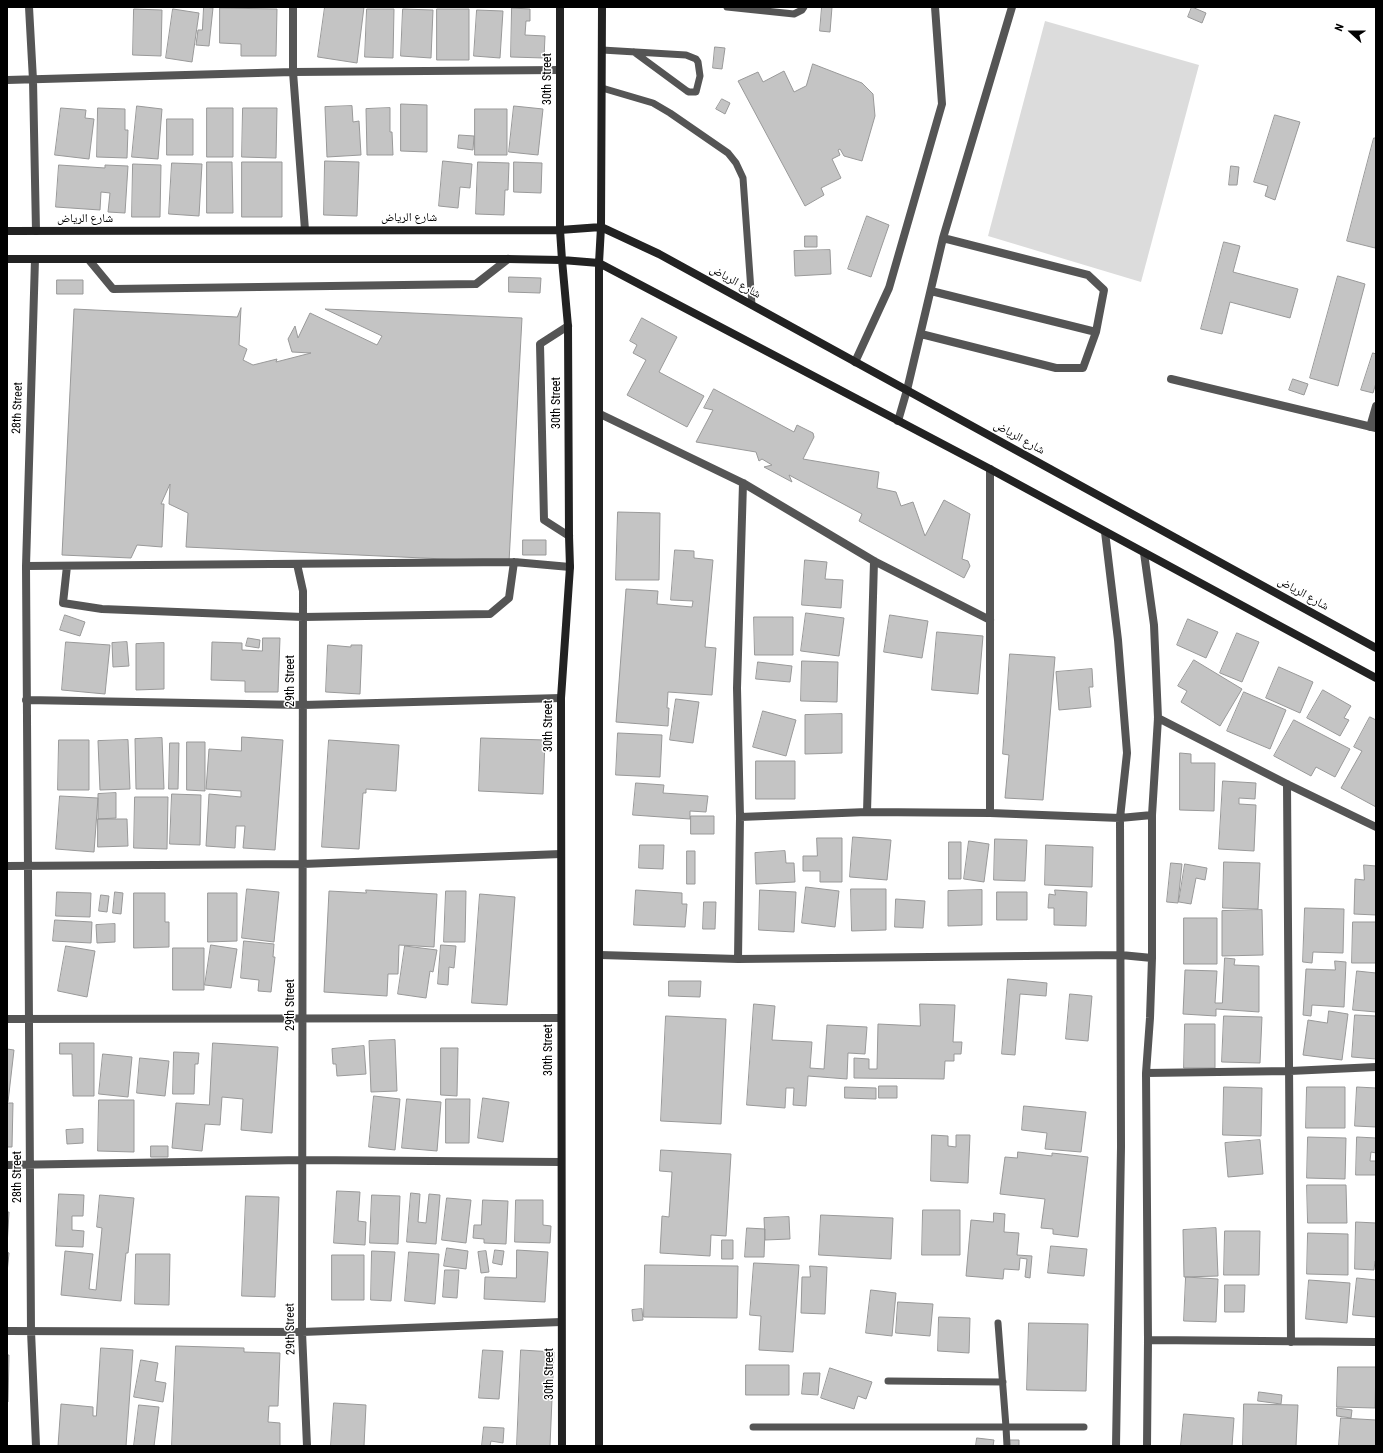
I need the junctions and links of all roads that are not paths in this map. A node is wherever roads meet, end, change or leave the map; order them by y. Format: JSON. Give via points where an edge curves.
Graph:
{"nodes":[{"id":1,"x":29,"y":7,"type":"edge"},
{"id":2,"x":293,"y":7,"type":"edge"},
{"id":3,"x":560,"y":7,"type":"edge"},
{"id":4,"x":602,"y":7,"type":"edge"},
{"id":5,"x":727,"y":7,"type":"edge"},
{"id":6,"x":804,"y":7,"type":"edge"},
{"id":7,"x":935,"y":7,"type":"edge"},
{"id":8,"x":1012,"y":7,"type":"edge"},
{"id":9,"x":602,"y":50,"type":"junction"},
{"id":10,"x":634,"y":52,"type":"junction"},
{"id":11,"x":560,"y":70,"type":"junction"},
{"id":12,"x":293,"y":72,"type":"junction"},
{"id":13,"x":7,"y":80,"type":"edge"},
{"id":14,"x":33,"y":80,"type":"junction"},
{"id":15,"x":602,"y":88,"type":"junction"},
{"id":16,"x":601,"y":227,"type":"junction"},
{"id":17,"x":305,"y":230,"type":"junction"},
{"id":18,"x":560,"y":230,"type":"junction"},
{"id":19,"x":7,"y":231,"type":"edge"},
{"id":20,"x":36,"y":231,"type":"junction"},
{"id":21,"x":943,"y":238,"type":"junction"},
{"id":22,"x":7,"y":259,"type":"edge"},
{"id":23,"x":35,"y":259,"type":"junction"},
{"id":24,"x":508,"y":259,"type":"junction"},
{"id":25,"x":89,"y":260,"type":"junction"},
{"id":26,"x":562,"y":260,"type":"junction"},
{"id":27,"x":599,"y":263,"type":"junction"},
{"id":28,"x":931,"y":291,"type":"junction"},
{"id":29,"x":752,"y":305,"type":"junction"},
{"id":30,"x":568,"y":326,"type":"junction"},
{"id":31,"x":1096,"y":332,"type":"junction"},
{"id":32,"x":920,"y":334,"type":"junction"},
{"id":33,"x":855,"y":362,"type":"junction"},
{"id":34,"x":1171,"y":379,"type":"dead end"},
{"id":35,"x":907,"y":390,"type":"junction"},
{"id":36,"x":1376,"y":406,"type":"edge"},
{"id":37,"x":600,"y":414,"type":"junction"},
{"id":38,"x":898,"y":421,"type":"junction"},
{"id":39,"x":1373,"y":428,"type":"edge"},
{"id":40,"x":990,"y":469,"type":"junction"},
{"id":41,"x":743,"y":483,"type":"junction"},
{"id":42,"x":1104,"y":532,"type":"junction"},
{"id":43,"x":569,"y":536,"type":"junction"},
{"id":44,"x":1144,"y":553,"type":"junction"},
{"id":45,"x":874,"y":561,"type":"junction"},
{"id":46,"x":514,"y":562,"type":"junction"},
{"id":47,"x":297,"y":564,"type":"junction"},
{"id":48,"x":26,"y":566,"type":"junction"},
{"id":49,"x":67,"y":566,"type":"junction"},
{"id":50,"x":570,"y":567,"type":"junction"},
{"id":51,"x":304,"y":617,"type":"junction"},
{"id":52,"x":990,"y":620,"type":"junction"},
{"id":53,"x":1376,"y":648,"type":"edge"},
{"id":54,"x":1376,"y":678,"type":"edge"},
{"id":55,"x":561,"y":698,"type":"junction"},
{"id":56,"x":26,"y":700,"type":"junction"},
{"id":57,"x":303,"y":705,"type":"junction"},
{"id":58,"x":1158,"y":718,"type":"junction"},
{"id":59,"x":1287,"y":784,"type":"junction"},
{"id":60,"x":867,"y":812,"type":"junction"},
{"id":61,"x":990,"y":813,"type":"junction"},
{"id":62,"x":1152,"y":815,"type":"junction"},
{"id":63,"x":740,"y":817,"type":"junction"},
{"id":64,"x":1120,"y":818,"type":"junction"},
{"id":65,"x":1376,"y":827,"type":"edge"},
{"id":66,"x":561,"y":854,"type":"junction"},
{"id":67,"x":303,"y":864,"type":"junction"},
{"id":68,"x":7,"y":866,"type":"edge"},
{"id":69,"x":29,"y":867,"type":"junction"},
{"id":70,"x":600,"y":955,"type":"junction"},
{"id":71,"x":1121,"y":955,"type":"junction"},
{"id":72,"x":1152,"y":958,"type":"junction"},
{"id":73,"x":738,"y":960,"type":"junction"},
{"id":74,"x":303,"y":1018,"type":"junction"},
{"id":75,"x":561,"y":1018,"type":"junction"},
{"id":76,"x":7,"y":1019,"type":"edge"},
{"id":77,"x":28,"y":1019,"type":"junction"},
{"id":78,"x":1376,"y":1067,"type":"edge"},
{"id":79,"x":1290,"y":1071,"type":"junction"},
{"id":80,"x":1146,"y":1073,"type":"junction"},
{"id":81,"x":303,"y":1160,"type":"junction"},
{"id":82,"x":561,"y":1162,"type":"junction"},
{"id":83,"x":7,"y":1165,"type":"edge"},
{"id":84,"x":30,"y":1165,"type":"junction"},
{"id":85,"x":561,"y":1322,"type":"junction"},
{"id":86,"x":998,"y":1323,"type":"dead end"},
{"id":87,"x":7,"y":1331,"type":"edge"},
{"id":88,"x":31,"y":1331,"type":"junction"},
{"id":89,"x":302,"y":1332,"type":"junction"},
{"id":90,"x":1148,"y":1340,"type":"junction"},
{"id":91,"x":1292,"y":1342,"type":"junction"},
{"id":92,"x":1376,"y":1342,"type":"edge"},
{"id":93,"x":888,"y":1381,"type":"dead end"},
{"id":94,"x":1003,"y":1382,"type":"junction"},
{"id":95,"x":754,"y":1427,"type":"dead end"},
{"id":96,"x":1006,"y":1427,"type":"junction"},
{"id":97,"x":1084,"y":1427,"type":"dead end"},
{"id":98,"x":36,"y":1446,"type":"edge"},
{"id":99,"x":307,"y":1446,"type":"edge"},
{"id":100,"x":562,"y":1446,"type":"edge"},
{"id":101,"x":599,"y":1446,"type":"edge"},
{"id":102,"x":1007,"y":1446,"type":"edge"},
{"id":103,"x":1116,"y":1446,"type":"edge"},
{"id":104,"x":1147,"y":1446,"type":"edge"}],
"edges":[{"from":1,"to":14,"type":"street"},
{"from":2,"to":12,"type":"street"},
{"from":3,"to":11,"type":"main road","name":"30th Street"},
{"from":4,"to":9,"type":"main road"},
{"from":5,"to":6,"type":"lane","via":[[794,14]]},
{"from":7,"to":33,"type":"street","via":[[942,104],[889,288]]},
{"from":8,"to":21,"type":"street"},
{"from":9,"to":10,"type":"lane"},
{"from":9,"to":15,"type":"main road"},
{"from":10,"to":10,"type":"lane","via":[[687,91],[696,92],[700,76],[696,59],[686,55]]},
{"from":11,"to":12,"type":"street"},
{"from":11,"to":18,"type":"main road","name":"30th Street"},
{"from":12,"to":14,"type":"street"},
{"from":12,"to":17,"type":"street"},
{"from":13,"to":14,"type":"street"},
{"from":14,"to":20,"type":"street"},
{"from":15,"to":16,"type":"main road"},
{"from":15,"to":29,"type":"lane","via":[[653,103],[670,112],[728,153],[736,163],[743,178]]},
{"from":16,"to":18,"type":"main road","name":"شارع الرياض"},
{"from":16,"to":27,"type":"main road"},
{"from":16,"to":29,"type":"main road","name":"شارع الرياض","via":[[659,254]]},
{"from":17,"to":18,"type":"main road","name":"شارع الرياض"},
{"from":17,"to":20,"type":"main road","name":"شارع الرياض"},
{"from":18,"to":26,"type":"main road","name":"30th Street"},
{"from":19,"to":20,"type":"main road","name":"شارع الرياض"},
{"from":21,"to":28,"type":"street"},
{"from":21,"to":31,"type":"street","via":[[1088,275],[1104,290]]},
{"from":22,"to":23,"type":"main road"},
{"from":23,"to":25,"type":"main road"},
{"from":23,"to":48,"type":"street","name":"28th Street"},
{"from":24,"to":25,"type":"main road"},
{"from":24,"to":25,"type":"street","via":[[476,284],[113,289]]},
{"from":24,"to":26,"type":"main road"},
{"from":26,"to":27,"type":"main road"},
{"from":26,"to":30,"type":"main road","name":"30th Street"},
{"from":27,"to":37,"type":"main road"},
{"from":27,"to":38,"type":"main road"},
{"from":28,"to":31,"type":"street"},
{"from":28,"to":32,"type":"street"},
{"from":29,"to":33,"type":"main road","name":"شارع الرياض"},
{"from":30,"to":43,"type":"main road","name":"30th Street"},
{"from":30,"to":43,"type":"street","via":[[540,344],[544,520]]},
{"from":31,"to":32,"type":"street","via":[[1083,368],[1056,368]]},
{"from":32,"to":35,"type":"street"},
{"from":33,"to":35,"type":"main road","name":"شارع الرياض"},
{"from":34,"to":39,"type":"street"},
{"from":35,"to":38,"type":"street"},
{"from":35,"to":53,"type":"main road","name":"شارع الرياض"},
{"from":36,"to":39,"type":"street"},
{"from":37,"to":41,"type":"street"},
{"from":37,"to":70,"type":"main road"},
{"from":38,"to":40,"type":"main road"},
{"from":40,"to":42,"type":"main road"},
{"from":40,"to":52,"type":"street"},
{"from":41,"to":45,"type":"street"},
{"from":41,"to":63,"type":"street","via":[[737,688]]},
{"from":42,"to":44,"type":"main road"},
{"from":42,"to":64,"type":"street","via":[[1118,640],[1127,753]]},
{"from":43,"to":50,"type":"main road","name":"30th Street"},
{"from":44,"to":54,"type":"main road"},
{"from":44,"to":58,"type":"street","via":[[1154,625]]},
{"from":45,"to":52,"type":"street"},
{"from":45,"to":60,"type":"street"},
{"from":46,"to":47,"type":"street"},
{"from":46,"to":50,"type":"street"},
{"from":46,"to":51,"type":"street","via":[[509,598],[490,614]]},
{"from":47,"to":49,"type":"street"},
{"from":47,"to":51,"type":"street","name":"29th Street","via":[[304,591]]},
{"from":48,"to":49,"type":"street"},
{"from":48,"to":56,"type":"street","name":"28th Street"},
{"from":49,"to":51,"type":"street","via":[[63,602],[102,609]]},
{"from":50,"to":55,"type":"main road","name":"30th Street"},
{"from":51,"to":57,"type":"street","name":"29th Street"},
{"from":52,"to":61,"type":"street"},
{"from":55,"to":57,"type":"street"},
{"from":55,"to":66,"type":"main road","name":"30th Street"},
{"from":56,"to":57,"type":"street"},
{"from":56,"to":69,"type":"street","name":"28th Street"},
{"from":57,"to":67,"type":"street","name":"29th Street"},
{"from":58,"to":59,"type":"street"},
{"from":58,"to":62,"type":"street"},
{"from":59,"to":65,"type":"street"},
{"from":59,"to":79,"type":"street"},
{"from":60,"to":61,"type":"street"},
{"from":60,"to":63,"type":"street"},
{"from":61,"to":64,"type":"street"},
{"from":62,"to":64,"type":"street"},
{"from":62,"to":72,"type":"street"},
{"from":63,"to":73,"type":"street"},
{"from":64,"to":71,"type":"street"},
{"from":66,"to":67,"type":"street"},
{"from":66,"to":75,"type":"main road","name":"30th Street"},
{"from":67,"to":69,"type":"street"},
{"from":67,"to":74,"type":"street","name":"29th Street"},
{"from":68,"to":69,"type":"street"},
{"from":69,"to":77,"type":"street","name":"28th Street"},
{"from":70,"to":73,"type":"street"},
{"from":70,"to":101,"type":"main road"},
{"from":71,"to":72,"type":"street"},
{"from":71,"to":73,"type":"street"},
{"from":71,"to":103,"type":"street"},
{"from":72,"to":80,"type":"street"},
{"from":74,"to":75,"type":"street"},
{"from":74,"to":77,"type":"street"},
{"from":74,"to":81,"type":"street","name":"29th Street"},
{"from":75,"to":82,"type":"main road","name":"30th Street"},
{"from":76,"to":77,"type":"street"},
{"from":77,"to":84,"type":"street","name":"28th Street"},
{"from":78,"to":79,"type":"street"},
{"from":79,"to":80,"type":"street"},
{"from":79,"to":91,"type":"street"},
{"from":80,"to":90,"type":"street"},
{"from":81,"to":82,"type":"street"},
{"from":81,"to":84,"type":"street"},
{"from":81,"to":89,"type":"street","name":"29th Street"},
{"from":82,"to":85,"type":"main road","name":"30th Street"},
{"from":83,"to":84,"type":"street"},
{"from":84,"to":88,"type":"street","name":"28th Street"},
{"from":85,"to":89,"type":"street"},
{"from":85,"to":100,"type":"main road","name":"30th Street"},
{"from":86,"to":94,"type":"lane"},
{"from":87,"to":88,"type":"street"},
{"from":88,"to":89,"type":"street"},
{"from":88,"to":98,"type":"street","name":"28th Street"},
{"from":89,"to":99,"type":"street","name":"29th Street"},
{"from":90,"to":91,"type":"street"},
{"from":90,"to":104,"type":"street"},
{"from":91,"to":92,"type":"street"},
{"from":93,"to":94,"type":"lane"},
{"from":94,"to":96,"type":"lane"},
{"from":95,"to":96,"type":"lane"},
{"from":96,"to":97,"type":"lane"},
{"from":96,"to":102,"type":"lane"}]}
